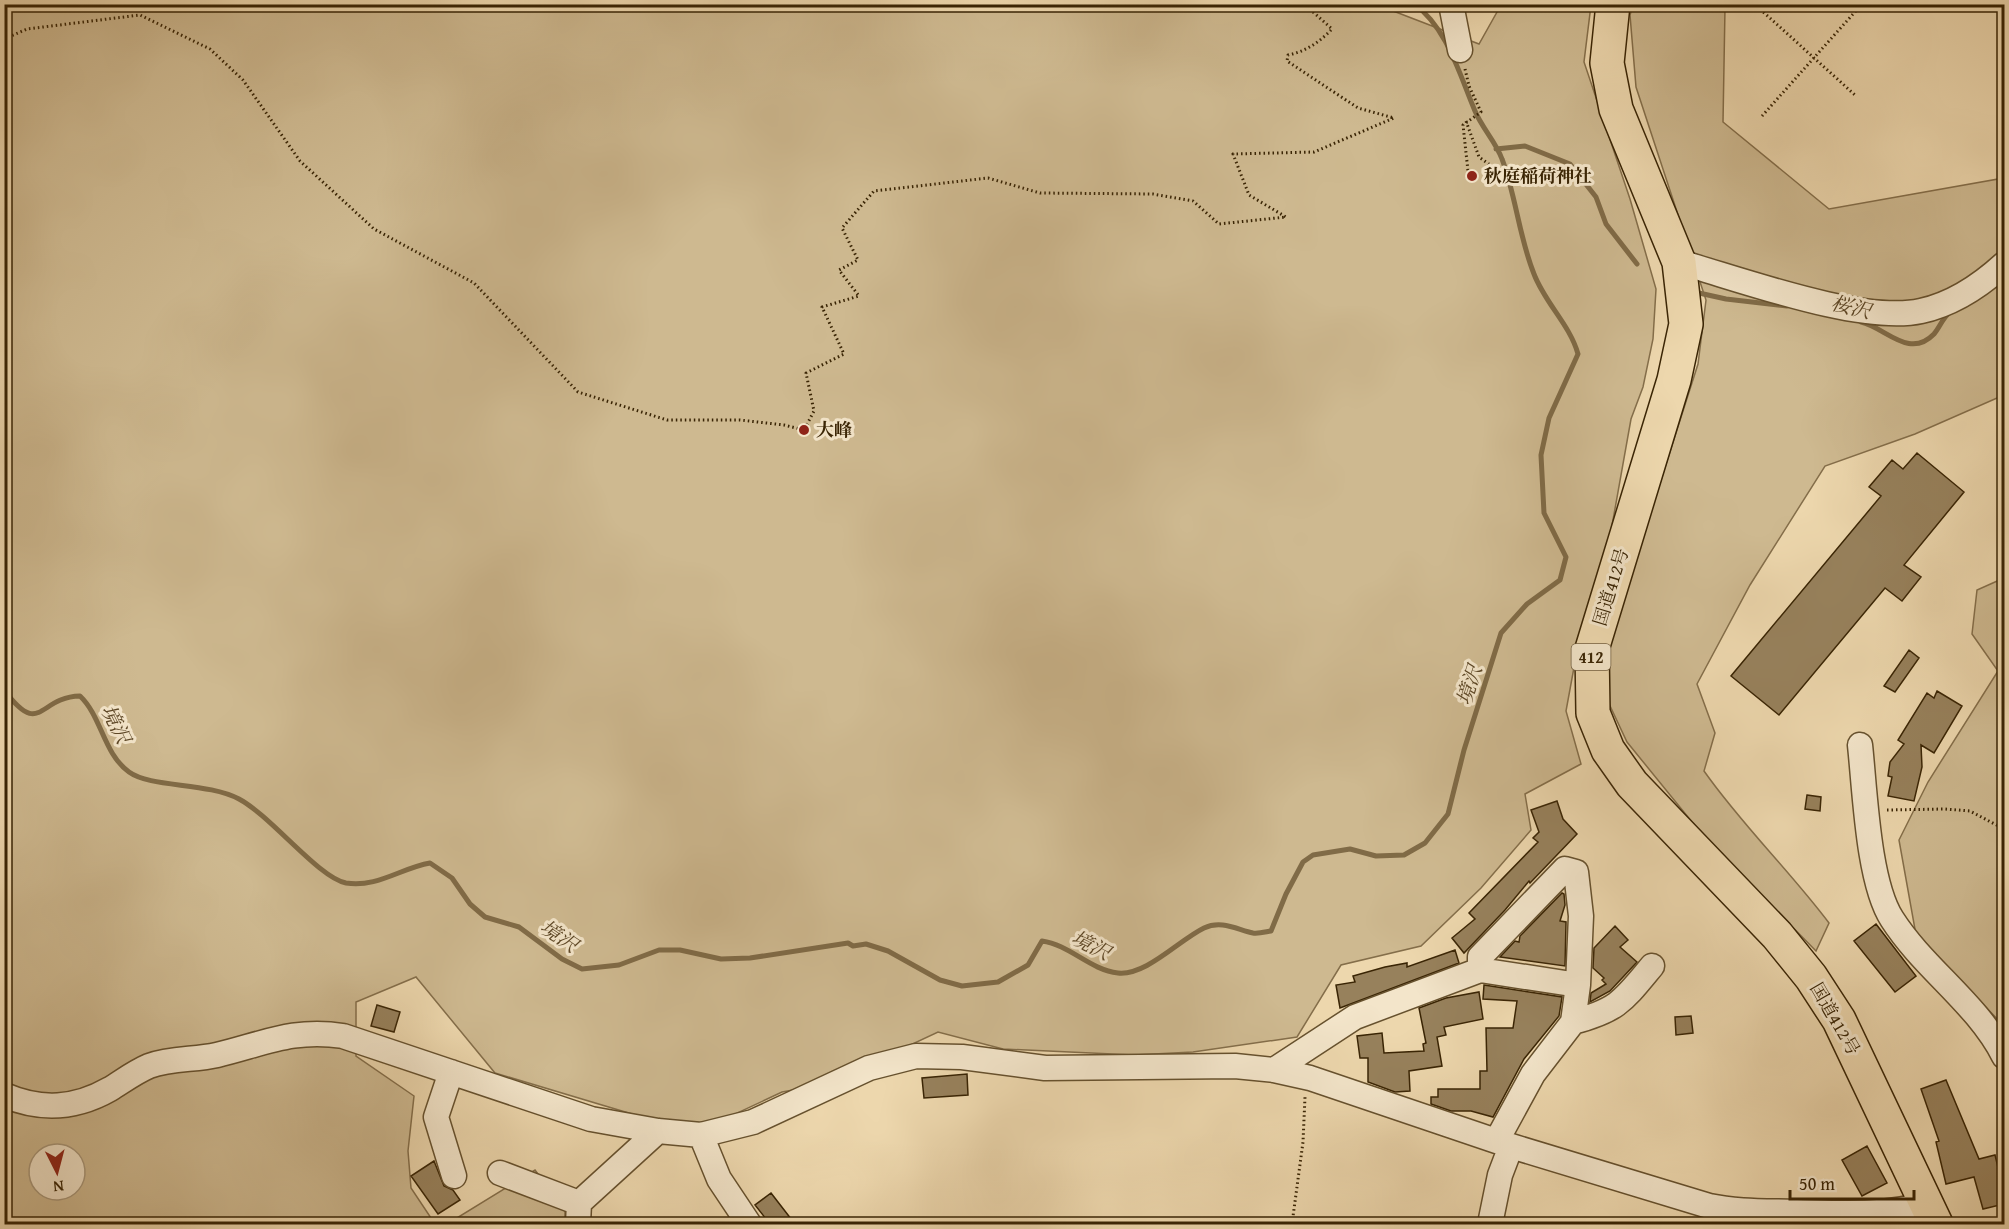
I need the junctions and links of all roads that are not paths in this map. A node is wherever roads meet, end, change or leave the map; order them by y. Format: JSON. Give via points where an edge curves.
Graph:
{"nodes":[{"id":1,"x":1451,"y":4,"type":"edge"},
{"id":2,"x":1613,"y":4,"type":"edge"},
{"id":3,"x":1460,"y":50,"type":"road end"},
{"id":4,"x":1679,"y":262,"type":"junction"},
{"id":5,"x":2004,"y":264,"type":"edge"},
{"id":6,"x":1860,"y":745,"type":"dead end"},
{"id":7,"x":1652,"y":966,"type":"dead end"},
{"id":8,"x":1480,"y":970,"type":"junction"},
{"id":9,"x":1578,"y":985,"type":"junction"},
{"id":10,"x":1573,"y":1022,"type":"junction"},
{"id":11,"x":2004,"y":1056,"type":"edge"},
{"id":12,"x":1274,"y":1070,"type":"junction"},
{"id":13,"x":451,"y":1072,"type":"junction"},
{"id":14,"x":4,"y":1095,"type":"edge"},
{"id":15,"x":658,"y":1131,"type":"junction"},
{"id":16,"x":702,"y":1134,"type":"junction"},
{"id":17,"x":1504,"y":1143,"type":"junction"},
{"id":18,"x":500,"y":1173,"type":"dead end"},
{"id":19,"x":454,"y":1176,"type":"dead end"},
{"id":20,"x":578,"y":1214,"type":"edge"},
{"id":21,"x":1931,"y":1214,"type":"edge"},
{"id":22,"x":749,"y":1224,"type":"edge"},
{"id":23,"x":1490,"y":1224,"type":"edge"}],
"edges":[{"from":1,"to":3,"type":"street"},
{"from":2,"to":4,"type":"highway","name":"国道412号","number":"412","via":[[1607,63],[1616,109]]},
{"from":4,"to":5,"type":"street","via":[[1822,302],[1893,314],[1942,304],[1983,283]]},
{"from":4,"to":21,"type":"highway","name":"国道412号","number":"412","via":[[1686,324],[1674,380],[1592,649],[1593,713],[1608,750],[1632,784],[1777,935],[1811,977],[1839,1020]]},
{"from":6,"to":11,"type":"street","via":[[1874,871],[1891,918],[1984,1025]]},
{"from":7,"to":10,"type":"street","via":[[1620,1004]]},
{"from":8,"to":9,"type":"street"},
{"from":8,"to":9,"type":"street","via":[[1480,957],[1565,869],[1576,872],[1581,916]]},
{"from":8,"to":12,"type":"street","via":[[1355,1017]]},
{"from":9,"to":10,"type":"street"},
{"from":10,"to":17,"type":"street","via":[[1533,1074]]},
{"from":12,"to":16,"type":"street","via":[[1235,1066],[1045,1068],[962,1057],[916,1056],[869,1068],[753,1122]]},
{"from":12,"to":17,"type":"street","via":[[1310,1078]]},
{"from":13,"to":14,"type":"street","via":[[343,1036],[319,1032],[291,1034],[216,1055],[152,1065],[89,1100],[62,1107],[38,1106]]},
{"from":13,"to":15,"type":"street","via":[[591,1119]]},
{"from":13,"to":19,"type":"street","via":[[435,1117]]},
{"from":15,"to":16,"type":"street"},
{"from":15,"to":20,"type":"street"},
{"from":16,"to":22,"type":"street","via":[[719,1179]]},
{"from":17,"to":21,"type":"street","via":[[1730,1210],[1908,1209]]},
{"from":17,"to":23,"type":"street"},
{"from":18,"to":20,"type":"street"}]}
